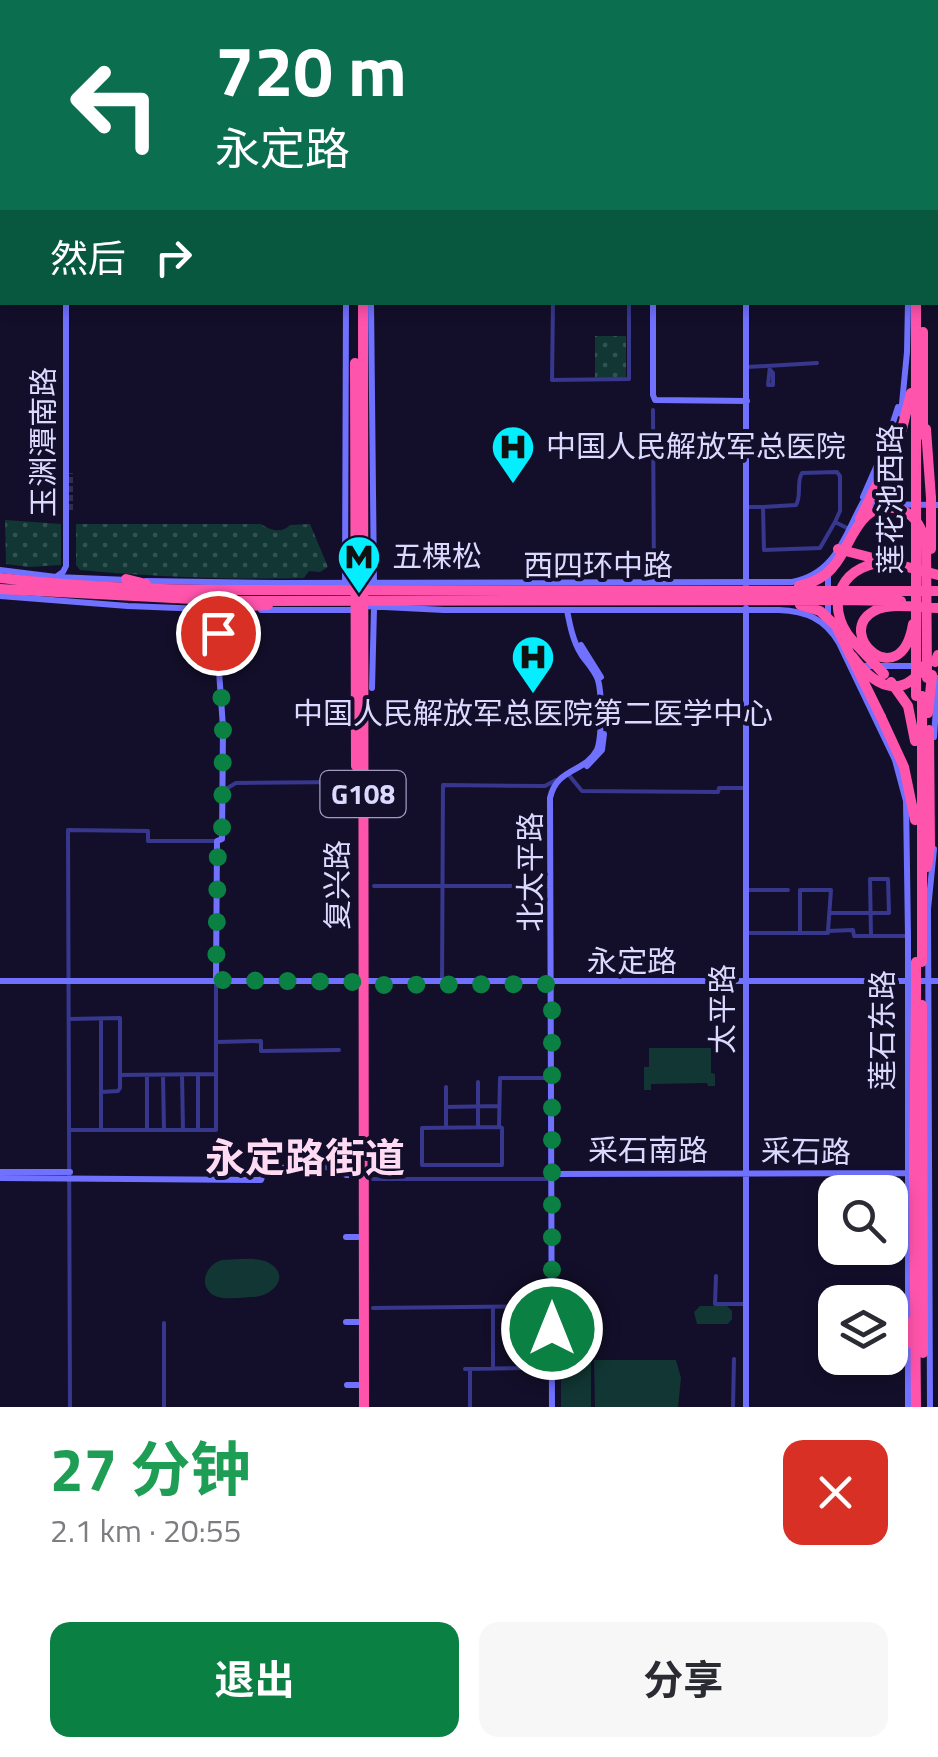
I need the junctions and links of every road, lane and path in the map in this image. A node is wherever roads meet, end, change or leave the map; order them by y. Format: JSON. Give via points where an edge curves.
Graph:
{"nodes":[{"id":1,"x":68,"y":305,"type":"edge"},
{"id":2,"x":68,"y":305,"type":"edge"},
{"id":3,"x":346,"y":305,"type":"edge"},
{"id":4,"x":359,"y":305,"type":"edge"},
{"id":5,"x":371,"y":305,"type":"edge"},
{"id":6,"x":553,"y":305,"type":"edge"},
{"id":7,"x":629,"y":305,"type":"edge"},
{"id":8,"x":653,"y":305,"type":"edge"},
{"id":9,"x":746,"y":305,"type":"edge"},
{"id":10,"x":906,"y":305,"type":"edge"},
{"id":11,"x":919,"y":305,"type":"edge"},
{"id":12,"x":919,"y":305,"type":"edge"},
{"id":13,"x":916,"y":352,"type":"junction"},
{"id":14,"x":817,"y":363,"type":"dead end"},
{"id":15,"x":747,"y":367,"type":"junction"},
{"id":16,"x":747,"y":402,"type":"junction"},
{"id":17,"x":653,"y":410,"type":"dead end"},
{"id":18,"x":922,"y":468,"type":"junction"},
{"id":19,"x":70,"y":473,"type":"tunnel mouth"},
{"id":20,"x":935,"y":502,"type":"edge"},
{"id":21,"x":862,"y":504,"type":"junction"},
{"id":22,"x":746,"y":507,"type":"junction"},
{"id":23,"x":763,"y":507,"type":"junction"},
{"id":24,"x":70,"y":510,"type":"tunnel mouth"},
{"id":25,"x":835,"y":522,"type":"junction"},
{"id":26,"x":852,"y":528,"type":"junction"},
{"id":27,"x":838,"y":549,"type":"junction"},
{"id":28,"x":828,"y":565,"type":"junction"},
{"id":29,"x":899,"y":565,"type":"junction"},
{"id":30,"x":2,"y":573,"type":"edge"},
{"id":31,"x":938,"y":575,"type":"edge"},
{"id":32,"x":56,"y":577,"type":"junction"},
{"id":33,"x":75,"y":578,"type":"junction"},
{"id":34,"x":126,"y":579,"type":"junction"},
{"id":35,"x":654,"y":582,"type":"junction"},
{"id":36,"x":732,"y":582,"type":"junction"},
{"id":37,"x":746,"y":582,"type":"junction"},
{"id":38,"x":760,"y":582,"type":"junction"},
{"id":39,"x":314,"y":583,"type":"junction"},
{"id":40,"x":359,"y":583,"type":"junction"},
{"id":41,"x":543,"y":583,"type":"junction"},
{"id":42,"x":553,"y":583,"type":"junction"},
{"id":43,"x":566,"y":583,"type":"junction"},
{"id":44,"x":606,"y":583,"type":"junction"},
{"id":45,"x":512,"y":584,"type":"junction"},
{"id":46,"x":938,"y":590,"type":"edge"},
{"id":47,"x":2,"y":594,"type":"edge"},
{"id":48,"x":172,"y":595,"type":"junction"},
{"id":49,"x":232,"y":596,"type":"junction"},
{"id":50,"x":779,"y":596,"type":"junction"},
{"id":51,"x":185,"y":600,"type":"junction"},
{"id":52,"x":903,"y":601,"type":"junction"},
{"id":53,"x":314,"y":603,"type":"junction"},
{"id":54,"x":938,"y":604,"type":"edge"},
{"id":55,"x":128,"y":606,"type":"junction"},
{"id":56,"x":362,"y":607,"type":"junction"},
{"id":57,"x":218,"y":610,"type":"junction"},
{"id":58,"x":512,"y":610,"type":"junction"},
{"id":59,"x":544,"y":610,"type":"junction"},
{"id":60,"x":554,"y":610,"type":"junction"},
{"id":61,"x":568,"y":610,"type":"junction"},
{"id":62,"x":606,"y":610,"type":"junction"},
{"id":63,"x":732,"y":610,"type":"junction"},
{"id":64,"x":746,"y":610,"type":"junction"},
{"id":65,"x":761,"y":610,"type":"junction"},
{"id":66,"x":828,"y":626,"type":"junction"},
{"id":67,"x":850,"y":661,"type":"junction"},
{"id":68,"x":935,"y":669,"type":"edge"},
{"id":69,"x":919,"y":696,"type":"junction"},
{"id":70,"x":916,"y":741,"type":"junction"},
{"id":71,"x":565,"y":775,"type":"junction"},
{"id":72,"x":345,"y":782,"type":"dead end"},
{"id":73,"x":746,"y":788,"type":"junction"},
{"id":74,"x":224,"y":790,"type":"junction"},
{"id":75,"x":346,"y":806,"type":"dead end"},
{"id":76,"x":356,"y":813,"type":"junction"},
{"id":77,"x":915,"y":820,"type":"junction"},
{"id":78,"x":218,"y":841,"type":"junction"},
{"id":79,"x":374,"y":886,"type":"dead end"},
{"id":80,"x":442,"y":886,"type":"junction"},
{"id":81,"x":551,"y":886,"type":"junction"},
{"id":82,"x":746,"y":890,"type":"junction"},
{"id":83,"x":788,"y":890,"type":"dead end"},
{"id":84,"x":922,"y":893,"type":"junction"},
{"id":85,"x":870,"y":913,"type":"junction"},
{"id":86,"x":831,"y":914,"type":"junction"},
{"id":87,"x":828,"y":930,"type":"junction"},
{"id":88,"x":746,"y":933,"type":"junction"},
{"id":89,"x":800,"y":933,"type":"junction"},
{"id":90,"x":871,"y":936,"type":"junction"},
{"id":91,"x":908,"y":936,"type":"junction"},
{"id":92,"x":919,"y":962,"type":"junction"},
{"id":93,"x":216,"y":980,"type":"junction"},
{"id":94,"x":0,"y":981,"type":"edge"},
{"id":95,"x":69,"y":982,"type":"junction"},
{"id":96,"x":552,"y":982,"type":"junction"},
{"id":97,"x":361,"y":983,"type":"junction"},
{"id":98,"x":442,"y":983,"type":"junction"},
{"id":99,"x":746,"y":983,"type":"junction"},
{"id":100,"x":926,"y":986,"type":"edge"},
{"id":101,"x":69,"y":1019,"type":"junction"},
{"id":102,"x":101,"y":1019,"type":"junction"},
{"id":103,"x":216,"y":1042,"type":"junction"},
{"id":104,"x":339,"y":1050,"type":"dead end"},
{"id":105,"x":182,"y":1074,"type":"junction"},
{"id":106,"x":198,"y":1074,"type":"junction"},
{"id":107,"x":216,"y":1074,"type":"junction"},
{"id":108,"x":120,"y":1075,"type":"junction"},
{"id":109,"x":146,"y":1075,"type":"junction"},
{"id":110,"x":163,"y":1075,"type":"junction"},
{"id":111,"x":552,"y":1078,"type":"junction"},
{"id":112,"x":478,"y":1082,"type":"dead end"},
{"id":113,"x":446,"y":1087,"type":"dead end"},
{"id":114,"x":101,"y":1092,"type":"junction"},
{"id":115,"x":446,"y":1106,"type":"junction"},
{"id":116,"x":478,"y":1106,"type":"junction"},
{"id":117,"x":499,"y":1106,"type":"junction"},
{"id":118,"x":908,"y":1113,"type":"joint"},
{"id":119,"x":930,"y":1113,"type":"junction"},
{"id":120,"x":478,"y":1127,"type":"junction"},
{"id":121,"x":498,"y":1127,"type":"junction"},
{"id":122,"x":446,"y":1128,"type":"junction"},
{"id":123,"x":70,"y":1130,"type":"junction"},
{"id":124,"x":101,"y":1130,"type":"junction"},
{"id":125,"x":147,"y":1130,"type":"junction"},
{"id":126,"x":164,"y":1130,"type":"junction"},
{"id":127,"x":182,"y":1130,"type":"junction"},
{"id":128,"x":198,"y":1130,"type":"junction"},
{"id":129,"x":912,"y":1171,"type":"junction"},
{"id":130,"x":746,"y":1173,"type":"junction"},
{"id":131,"x":0,"y":1175,"type":"edge"},
{"id":132,"x":70,"y":1175,"type":"junction"},
{"id":133,"x":367,"y":1176,"type":"junction"},
{"id":134,"x":552,"y":1176,"type":"junction"},
{"id":135,"x":716,"y":1276,"type":"dead end"},
{"id":136,"x":920,"y":1279,"type":"junction"},
{"id":137,"x":745,"y":1304,"type":"junction"},
{"id":138,"x":493,"y":1306,"type":"junction"},
{"id":139,"x":530,"y":1306,"type":"junction"},
{"id":140,"x":373,"y":1308,"type":"dead end"},
{"id":141,"x":552,"y":1310,"type":"junction"},
{"id":142,"x":164,"y":1323,"type":"dead end"},
{"id":143,"x":930,"y":1339,"type":"junction"},
{"id":144,"x":908,"y":1343,"type":"joint"},
{"id":145,"x":552,"y":1356,"type":"junction"},
{"id":146,"x":734,"y":1358,"type":"dead end"},
{"id":147,"x":494,"y":1368,"type":"junction"},
{"id":148,"x":908,"y":1375,"type":"edge"},
{"id":149,"x":70,"y":1407,"type":"edge"},
{"id":150,"x":164,"y":1407,"type":"edge"},
{"id":151,"x":361,"y":1407,"type":"edge"},
{"id":152,"x":470,"y":1407,"type":"edge"},
{"id":153,"x":552,"y":1407,"type":"edge"},
{"id":154,"x":733,"y":1407,"type":"edge"},
{"id":155,"x":746,"y":1407,"type":"edge"},
{"id":156,"x":908,"y":1407,"type":"edge"},
{"id":157,"x":919,"y":1407,"type":"edge"},
{"id":158,"x":930,"y":1407,"type":"edge"}],
"edges":[{"from":1,"to":19,"type":"street","name":"玉渊潭南路"},
{"from":2,"to":32,"type":"street","name":"玉渊潭南路","via":[[66,566]]},
{"from":3,"to":40,"type":"street","name":"复兴路"},
{"from":4,"to":40,"type":"highway","name":"复兴路","number":"G108"},
{"from":5,"to":40,"type":"street","name":"复兴路"},
{"from":6,"to":7,"type":"street","via":[[552,380],[629,379]]},
{"from":8,"to":16,"type":"street","via":[[655,400]]},
{"from":9,"to":15,"type":"street"},
{"from":10,"to":21,"type":"street","name":"莲花池西路","via":[[899,404]]},
{"from":11,"to":13,"type":"highway","name":"莲花池西路"},
{"from":12,"to":18,"type":"highway","name":"莲花池西路"},
{"from":13,"to":18,"type":"highway","name":"莲花池西路"},
{"from":13,"to":26,"type":"highway","bridge":true,"via":[[907,414]]},
{"from":14,"to":15,"type":"street"},
{"from":15,"to":16,"type":"street"},
{"from":16,"to":22,"type":"street"},
{"from":17,"to":35,"type":"street"},
{"from":18,"to":20,"type":"highway"},
{"from":18,"to":52,"type":"highway","name":"莲花池西路","bridge":true},
{"from":18,"to":69,"type":"highway","name":"莲花池西路","bridge":true},
{"from":20,"to":21,"type":"street"},
{"from":20,"to":67,"type":"highway","bridge":true,"via":[[932,639],[924,668],[906,683],[886,685]]},
{"from":21,"to":26,"type":"street"},
{"from":22,"to":23,"type":"street"},
{"from":22,"to":37,"type":"street"},
{"from":23,"to":25,"type":"street","via":[[764,550],[820,548]]},
{"from":23,"to":25,"type":"street","via":[[796,505],[802,473],[837,472]]},
{"from":24,"to":33,"type":"street","name":"玉渊潭南路"},
{"from":25,"to":26,"type":"street"},
{"from":26,"to":27,"type":"street"},
{"from":26,"to":50,"type":"highway","bridge":true,"via":[[826,575]]},
{"from":26,"to":68,"type":"highway","bridge":true,"via":[[887,508],[906,512],[920,527]]},
{"from":27,"to":28,"type":"street"},
{"from":27,"to":29,"type":"highway"},
{"from":28,"to":38,"type":"street","name":"西四环中路","via":[[804,580]]},
{"from":28,"to":66,"type":"street"},
{"from":29,"to":31,"type":"highway"},
{"from":29,"to":70,"type":"highway","bridge":true,"via":[[873,563],[851,574],[841,588],[839,619],[904,698]]},
{"from":30,"to":32,"type":"street","name":"西四环中路"},
{"from":30,"to":48,"type":"highway","name":"西四环中路","via":[[48,584]]},
{"from":32,"to":33,"type":"street","name":"西四环中路"},
{"from":33,"to":34,"type":"street","name":"西四环中路"},
{"from":34,"to":39,"type":"street","name":"西四环中路"},
{"from":34,"to":48,"type":"highway"},
{"from":35,"to":36,"type":"street","name":"西四环中路"},
{"from":35,"to":44,"type":"street","name":"西四环中路"},
{"from":36,"to":37,"type":"street","name":"西四环中路"},
{"from":36,"to":63,"type":"street"},
{"from":37,"to":38,"type":"street","name":"西四环中路"},
{"from":37,"to":64,"type":"street","name":"太平路"},
{"from":38,"to":65,"type":"street"},
{"from":39,"to":40,"type":"street","name":"西四环中路"},
{"from":39,"to":53,"type":"highway"},
{"from":40,"to":45,"type":"street","name":"西四环中路"},
{"from":40,"to":56,"type":"highway","name":"复兴路","number":"G108"},
{"from":41,"to":42,"type":"street","name":"西四环中路"},
{"from":41,"to":45,"type":"street","name":"西四环中路"},
{"from":41,"to":59,"type":"street"},
{"from":42,"to":43,"type":"street","name":"西四环中路"},
{"from":42,"to":60,"type":"street"},
{"from":43,"to":44,"type":"street","name":"西四环中路"},
{"from":43,"to":61,"type":"street","name":"北太平路"},
{"from":44,"to":62,"type":"street"},
{"from":45,"to":58,"type":"street"},
{"from":46,"to":52,"type":"highway","name":"西四环中路"},
{"from":47,"to":48,"type":"highway","name":"西四环中路"},
{"from":47,"to":55,"type":"street","name":"西四环中路"},
{"from":48,"to":49,"type":"highway","name":"西四环中路"},
{"from":48,"to":51,"type":"highway","name":"西四环中路"},
{"from":48,"to":55,"type":"highway"},
{"from":49,"to":50,"type":"highway","name":"西四环中路","bridge":true},
{"from":49,"to":51,"type":"highway","name":"西四环中路"},
{"from":50,"to":52,"type":"highway","name":"西四环中路","bridge":true},
{"from":50,"to":67,"type":"highway","bridge":true,"via":[[828,617]]},
{"from":51,"to":53,"type":"highway","via":[[200,606]]},
{"from":52,"to":52,"type":"highway","bridge":true,"via":[[911,637],[894,656],[877,656],[862,640],[864,623],[876,610]]},
{"from":52,"to":54,"type":"highway"},
{"from":52,"to":69,"type":"highway","name":"莲花池西路","bridge":true},
{"from":53,"to":56,"type":"highway"},
{"from":55,"to":57,"type":"street","name":"西四环中路"},
{"from":56,"to":57,"type":"street","name":"西四环中路"},
{"from":56,"to":58,"type":"street","name":"西四环中路"},
{"from":56,"to":76,"type":"highway","name":"复兴路","number":"G108"},
{"from":56,"to":97,"type":"highway","name":"复兴路","number":"G108","via":[[368,688]]},
{"from":57,"to":74,"type":"street"},
{"from":58,"to":59,"type":"street","name":"西四环中路"},
{"from":59,"to":60,"type":"street","name":"西四环中路"},
{"from":60,"to":61,"type":"street","name":"西四环中路"},
{"from":61,"to":62,"type":"street","name":"西四环中路"},
{"from":61,"to":71,"type":"street","name":"北太平路","via":[[602,682],[604,742],[594,760]]},
{"from":62,"to":63,"type":"street","name":"西四环中路"},
{"from":63,"to":64,"type":"street","name":"西四环中路"},
{"from":64,"to":65,"type":"street","name":"西四环中路"},
{"from":64,"to":73,"type":"street","name":"太平路"},
{"from":65,"to":66,"type":"street","name":"西四环中路","via":[[794,610]]},
{"from":66,"to":67,"type":"street"},
{"from":67,"to":68,"type":"street"},
{"from":67,"to":77,"type":"highway","bridge":true,"via":[[904,767]]},
{"from":67,"to":91,"type":"street","name":"莲石东路","via":[[903,786]]},
{"from":68,"to":84,"type":"highway","via":[[928,713],[930,846]]},
{"from":68,"to":100,"type":"street","name":"莲石东路"},
{"from":69,"to":70,"type":"highway","name":"莲石东路"},
{"from":69,"to":84,"type":"highway","name":"莲石东路"},
{"from":70,"to":77,"type":"highway","name":"莲石东路"},
{"from":71,"to":73,"type":"street","via":[[582,791]]},
{"from":71,"to":80,"type":"street","via":[[545,786],[443,785]]},
{"from":71,"to":81,"type":"street","name":"北太平路","via":[[553,803]]},
{"from":72,"to":74,"type":"street","via":[[236,783]]},
{"from":73,"to":82,"type":"street","name":"太平路"},
{"from":74,"to":78,"type":"street"},
{"from":75,"to":76,"type":"main road"},
{"from":76,"to":97,"type":"highway","name":"复兴路","number":"G108"},
{"from":77,"to":92,"type":"highway","name":"莲石东路"},
{"from":78,"to":93,"type":"street"},
{"from":78,"to":95,"type":"street","via":[[148,841],[148,831],[68,830]]},
{"from":79,"to":80,"type":"street"},
{"from":80,"to":81,"type":"street"},
{"from":80,"to":98,"type":"street"},
{"from":81,"to":96,"type":"street","name":"北太平路"},
{"from":82,"to":83,"type":"street"},
{"from":82,"to":88,"type":"street","name":"太平路"},
{"from":84,"to":92,"type":"highway","name":"莲石东路"},
{"from":85,"to":85,"type":"street","via":[[870,879],[888,879],[889,913]]},
{"from":85,"to":86,"type":"street"},
{"from":85,"to":90,"type":"street"},
{"from":86,"to":87,"type":"street"},
{"from":86,"to":89,"type":"street","via":[[831,890],[800,890]]},
{"from":87,"to":89,"type":"street"},
{"from":87,"to":90,"type":"street"},
{"from":88,"to":89,"type":"street"},
{"from":88,"to":99,"type":"street","name":"太平路"},
{"from":90,"to":91,"type":"street"},
{"from":91,"to":100,"type":"street","name":"莲石东路"},
{"from":92,"to":100,"type":"highway","bridge":true},
{"from":93,"to":95,"type":"street","name":"永定路"},
{"from":93,"to":97,"type":"street","name":"永定路"},
{"from":93,"to":103,"type":"street"},
{"from":94,"to":95,"type":"street","name":"永定路"},
{"from":95,"to":101,"type":"street"},
{"from":96,"to":98,"type":"street","name":"永定路"},
{"from":96,"to":99,"type":"street","name":"永定路"},
{"from":96,"to":111,"type":"street","name":"北太平路"},
{"from":97,"to":98,"type":"street","name":"永定路"},
{"from":97,"to":133,"type":"highway","name":"复兴路","number":"G108"},
{"from":99,"to":100,"type":"street","name":"永定路"},
{"from":99,"to":130,"type":"street","name":"太平路"},
{"from":100,"to":118,"type":"street","name":"莲石东路"},
{"from":100,"to":119,"type":"street","name":"莲石东路"},
{"from":100,"to":129,"type":"highway","name":"莲石东路"},
{"from":101,"to":102,"type":"street"},
{"from":101,"to":123,"type":"street"},
{"from":102,"to":108,"type":"street","via":[[120,1018]]},
{"from":102,"to":114,"type":"street"},
{"from":103,"to":104,"type":"street","via":[[261,1041],[261,1051]]},
{"from":103,"to":107,"type":"street"},
{"from":105,"to":106,"type":"street"},
{"from":105,"to":110,"type":"street"},
{"from":105,"to":127,"type":"street"},
{"from":106,"to":107,"type":"street"},
{"from":106,"to":128,"type":"street"},
{"from":107,"to":128,"type":"street","via":[[216,1130]]},
{"from":108,"to":109,"type":"street"},
{"from":108,"to":114,"type":"street","via":[[118,1092]]},
{"from":109,"to":110,"type":"street"},
{"from":109,"to":125,"type":"street"},
{"from":110,"to":126,"type":"street"},
{"from":111,"to":117,"type":"street","via":[[500,1078]]},
{"from":111,"to":134,"type":"street","name":"北太平路"},
{"from":112,"to":116,"type":"street"},
{"from":113,"to":115,"type":"street"},
{"from":114,"to":124,"type":"street"},
{"from":115,"to":116,"type":"street"},
{"from":115,"to":122,"type":"street"},
{"from":116,"to":117,"type":"street"},
{"from":116,"to":120,"type":"street"},
{"from":117,"to":121,"type":"street"},
{"from":118,"to":129,"type":"highway"},
{"from":119,"to":129,"type":"highway"},
{"from":119,"to":143,"type":"street","name":"莲石东路"},
{"from":120,"to":121,"type":"street"},
{"from":120,"to":122,"type":"street"},
{"from":121,"to":122,"type":"street","via":[[502,1165],[422,1165],[422,1128]]},
{"from":123,"to":124,"type":"street"},
{"from":123,"to":132,"type":"street"},
{"from":124,"to":125,"type":"street"},
{"from":125,"to":126,"type":"street"},
{"from":126,"to":127,"type":"street"},
{"from":127,"to":128,"type":"street"},
{"from":129,"to":130,"type":"street","name":"采石路"},
{"from":129,"to":136,"type":"highway","name":"莲石东路"},
{"from":129,"to":144,"type":"street","name":"莲石东路"},
{"from":130,"to":134,"type":"street","name":"采石南路"},
{"from":130,"to":137,"type":"street","name":"太平路"},
{"from":131,"to":132,"type":"street"},
{"from":132,"to":133,"type":"street","via":[[261,1180],[265,1168],[342,1167],[346,1175]]},
{"from":132,"to":149,"type":"street"},
{"from":133,"to":134,"type":"street"},
{"from":133,"to":151,"type":"highway","name":"复兴路","number":"G108"},
{"from":133,"to":151,"type":"highway","name":"复兴路","number":"G108","via":[[352,1238],[352,1385]]},
{"from":134,"to":141,"type":"street","name":"北太平路"},
{"from":135,"to":137,"type":"street","via":[[716,1304]]},
{"from":136,"to":143,"type":"highway"},
{"from":136,"to":144,"type":"highway"},
{"from":136,"to":157,"type":"highway","name":"莲石东路"},
{"from":137,"to":155,"type":"street","name":"太平路"},
{"from":138,"to":139,"type":"street"},
{"from":138,"to":140,"type":"street"},
{"from":138,"to":147,"type":"street"},
{"from":139,"to":141,"type":"street"},
{"from":139,"to":147,"type":"street","via":[[530,1368]]},
{"from":141,"to":145,"type":"street","name":"北太平路"},
{"from":141,"to":145,"type":"street","via":[[564,1314],[565,1356]]},
{"from":142,"to":150,"type":"street"},
{"from":143,"to":158,"type":"street","name":"莲石东路"},
{"from":145,"to":153,"type":"street","name":"北太平路"},
{"from":146,"to":154,"type":"street"},
{"from":147,"to":152,"type":"street","via":[[467,1369]]},
{"from":148,"to":156,"type":"street","name":"莲石东路"}]}
